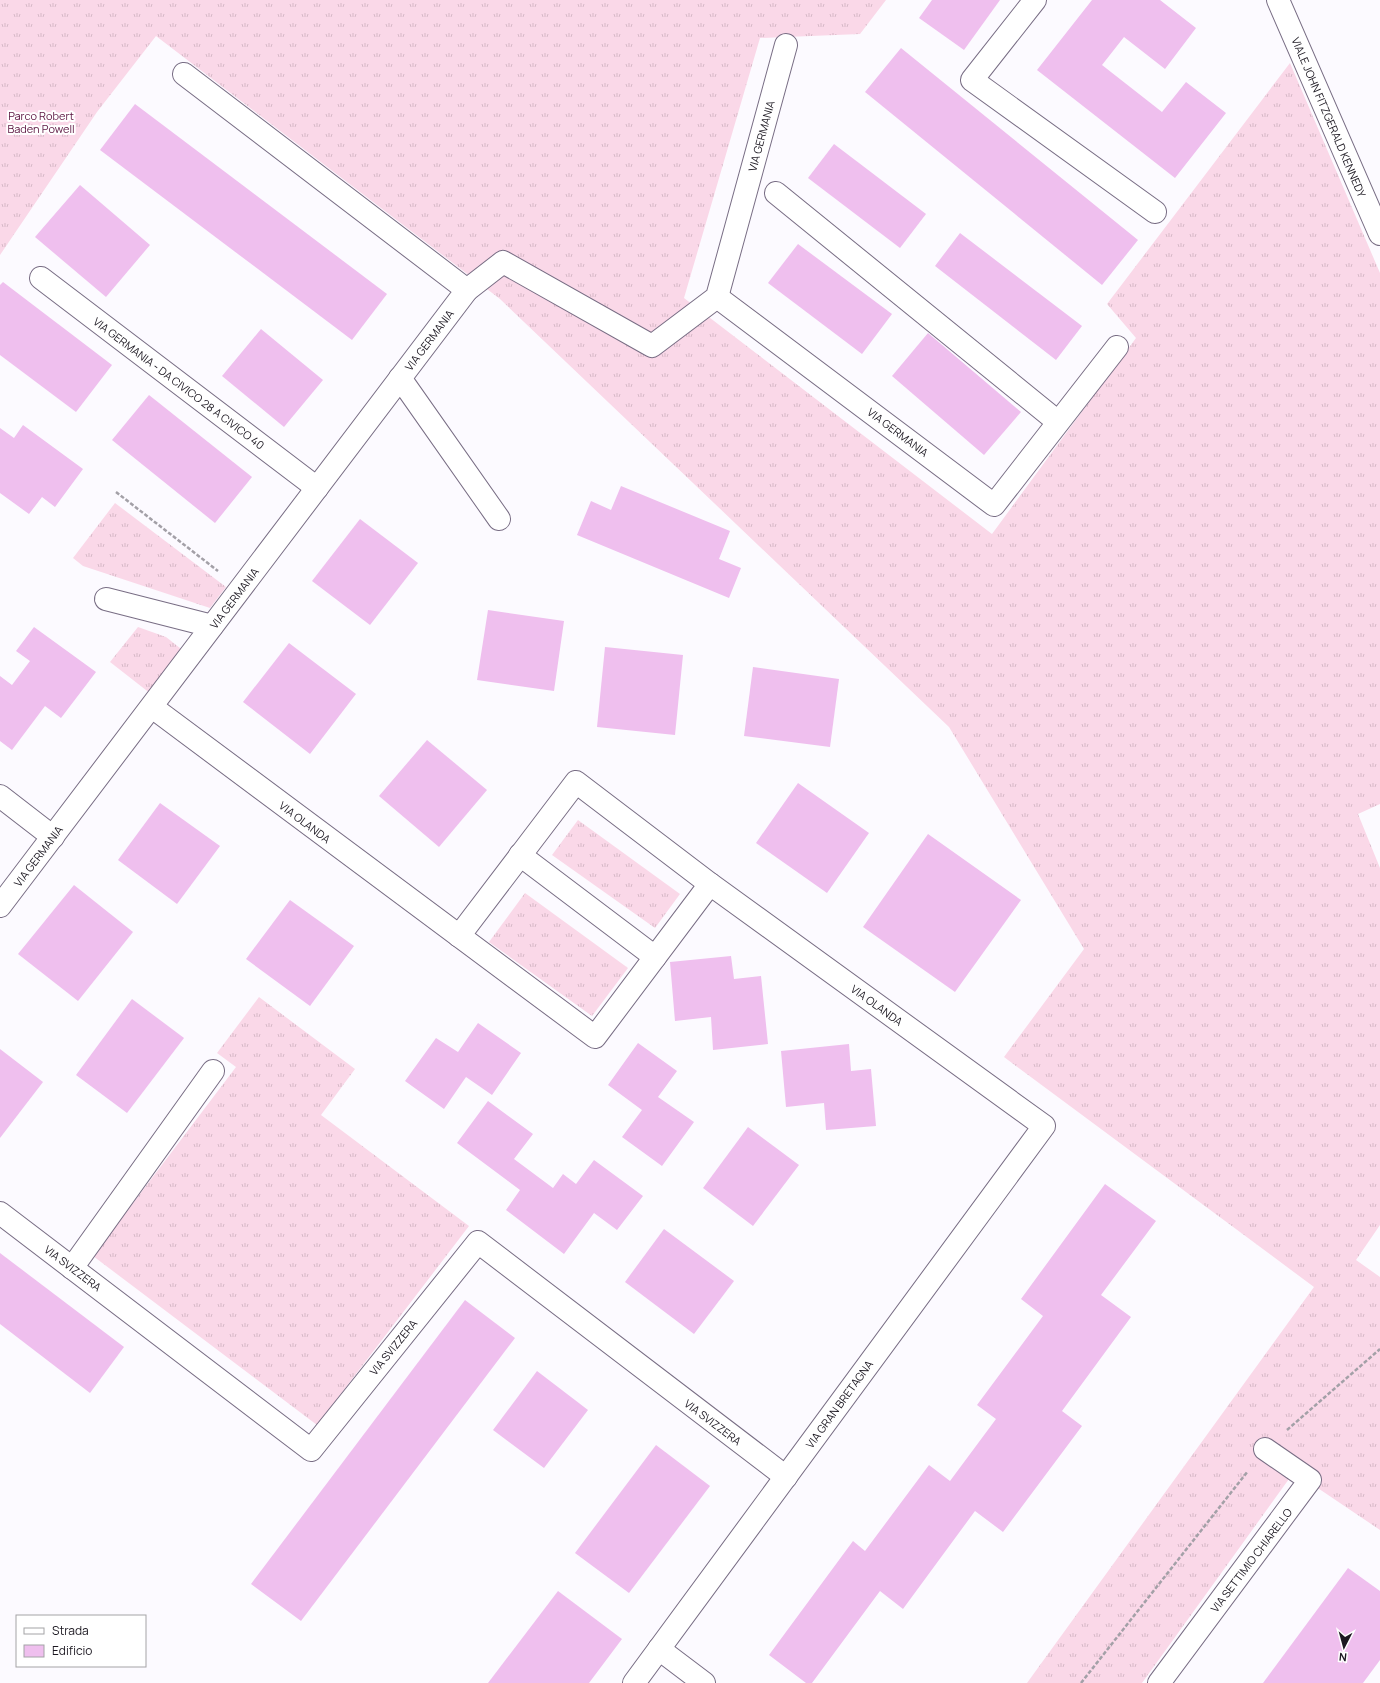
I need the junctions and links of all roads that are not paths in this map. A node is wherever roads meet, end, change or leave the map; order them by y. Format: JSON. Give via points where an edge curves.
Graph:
{"nodes":[{"id":1,"x":1035,"y":0,"type":"edge"},
{"id":2,"x":1278,"y":0,"type":"edge"},
{"id":3,"x":786,"y":45,"type":"dead end"},
{"id":4,"x":184,"y":74,"type":"dead end"},
{"id":5,"x":776,"y":193,"type":"dead end"},
{"id":6,"x":1155,"y":212,"type":"dead end"},
{"id":7,"x":1380,"y":234,"type":"edge"},
{"id":8,"x":41,"y":278,"type":"dead end"},
{"id":9,"x":467,"y":290,"type":"junction"},
{"id":10,"x":717,"y":297,"type":"junction"},
{"id":11,"x":1117,"y":347,"type":"dead end"},
{"id":12,"x":400,"y":378,"type":"junction"},
{"id":13,"x":1058,"y":422,"type":"junction"},
{"id":14,"x":317,"y":488,"type":"junction"},
{"id":15,"x":499,"y":519,"type":"dead end"},
{"id":16,"x":106,"y":599,"type":"dead end"},
{"id":17,"x":212,"y":626,"type":"junction"},
{"id":18,"x":152,"y":707,"type":"junction"},
{"id":19,"x":0,"y":796,"type":"edge"},
{"id":20,"x":53,"y":837,"type":"junction"},
{"id":21,"x":520,"y":855,"type":"junction"},
{"id":22,"x":710,"y":884,"type":"junction"},
{"id":23,"x":0,"y":906,"type":"edge"},
{"id":24,"x":459,"y":936,"type":"junction"},
{"id":25,"x":655,"y":956,"type":"junction"},
{"id":26,"x":213,"y":1071,"type":"dead end"},
{"id":27,"x":1044,"y":1126,"type":"joint"},
{"id":28,"x":0,"y":1213,"type":"edge"},
{"id":29,"x":72,"y":1268,"type":"junction"},
{"id":30,"x":1265,"y":1449,"type":"road end"},
{"id":31,"x":786,"y":1477,"type":"junction"},
{"id":32,"x":659,"y":1649,"type":"junction"},
{"id":33,"x":634,"y":1683,"type":"edge"},
{"id":34,"x":704,"y":1683,"type":"edge"},
{"id":35,"x":1159,"y":1683,"type":"edge"}],
"edges":[{"from":1,"to":6,"type":"street","via":[[972,80]]},
{"from":2,"to":7,"type":"street","name":"VIALE JOHN FITZGERALD KENNEDY"},
{"from":3,"to":10,"type":"street","name":"VIA GERMANIA"},
{"from":4,"to":9,"type":"street"},
{"from":5,"to":13,"type":"street"},
{"from":8,"to":14,"type":"street","name":"VIA GERMANIA - DA CIVICO 28 A CIVICO 40"},
{"from":9,"to":10,"type":"street","name":"VIA GERMANIA","via":[[503,262],[652,346]]},
{"from":9,"to":12,"type":"street","name":"VIA GERMANIA"},
{"from":10,"to":13,"type":"street","name":"VIA GERMANIA","via":[[994,505]]},
{"from":11,"to":13,"type":"street","name":"VIA GERMANIA"},
{"from":12,"to":14,"type":"street","name":"VIA GERMANIA"},
{"from":12,"to":15,"type":"street"},
{"from":14,"to":17,"type":"street","name":"VIA GERMANIA"},
{"from":16,"to":17,"type":"street"},
{"from":17,"to":18,"type":"street","name":"VIA GERMANIA"},
{"from":18,"to":20,"type":"street","name":"VIA GERMANIA"},
{"from":18,"to":24,"type":"street","name":"VIA OLANDA"},
{"from":19,"to":20,"type":"street"},
{"from":20,"to":23,"type":"street","name":"VIA GERMANIA"},
{"from":21,"to":22,"type":"street","name":"VIA OLANDA","via":[[576,782]]},
{"from":21,"to":24,"type":"street","name":"VIA OLANDA"},
{"from":21,"to":25,"type":"street"},
{"from":22,"to":25,"type":"street","name":"VIA OLANDA"},
{"from":22,"to":27,"type":"street","name":"VIA OLANDA"},
{"from":24,"to":25,"type":"street","name":"VIA OLANDA","via":[[595,1037]]},
{"from":26,"to":29,"type":"street"},
{"from":27,"to":31,"type":"street","name":"VIA GRAN BRETAGNA"},
{"from":28,"to":29,"type":"street","name":"VIA SVIZZERA"},
{"from":29,"to":31,"type":"street","name":"VIA SVIZZERA","via":[[311,1450],[478,1242]]},
{"from":30,"to":35,"type":"street","name":"VIA SETTIMIO CHIARELLO","via":[[1310,1480]]},
{"from":31,"to":32,"type":"street","name":"VIA GRAN BRETAGNA"},
{"from":32,"to":33,"type":"street","name":"VIA GRAN BRETAGNA"},
{"from":32,"to":34,"type":"street"}]}
